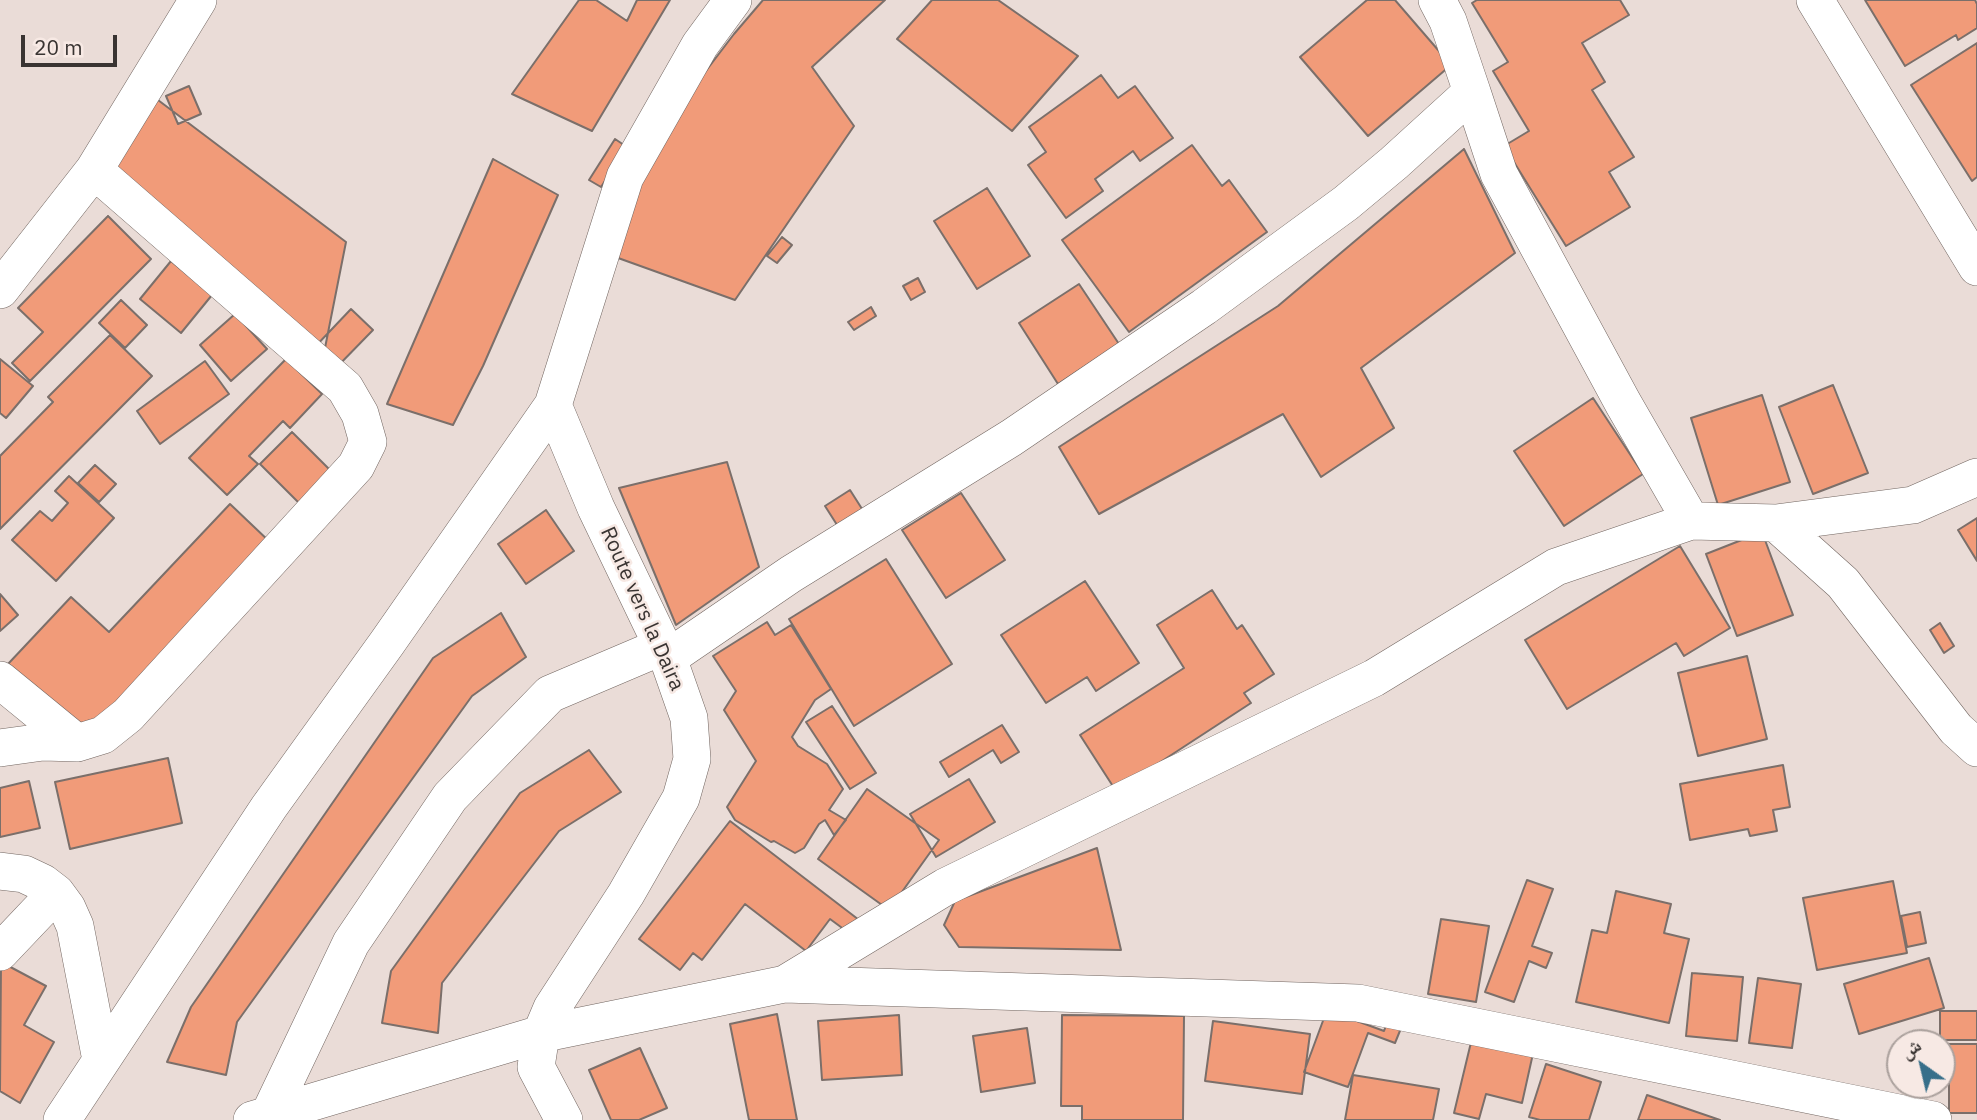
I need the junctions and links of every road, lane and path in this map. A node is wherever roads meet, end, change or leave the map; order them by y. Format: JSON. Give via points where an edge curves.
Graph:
{"nodes":[{"id":1,"x":198,"y":0,"type":"edge"},
{"id":2,"x":733,"y":0,"type":"edge"},
{"id":3,"x":1437,"y":0,"type":"edge"},
{"id":4,"x":1815,"y":0,"type":"edge"},
{"id":5,"x":1472,"y":92,"type":"junction"},
{"id":6,"x":94,"y":170,"type":"junction"},
{"id":7,"x":1977,"y":267,"type":"edge"},
{"id":8,"x":0,"y":290,"type":"edge"},
{"id":9,"x":553,"y":405,"type":"junction"},
{"id":10,"x":1977,"y":477,"type":"edge"},
{"id":11,"x":1691,"y":521,"type":"junction"},
{"id":12,"x":1776,"y":523,"type":"junction"},
{"id":13,"x":666,"y":652,"type":"junction"},
{"id":14,"x":0,"y":680,"type":"edge"},
{"id":15,"x":77,"y":743,"type":"junction"},
{"id":16,"x":0,"y":748,"type":"edge"},
{"id":17,"x":1977,"y":748,"type":"edge"},
{"id":18,"x":0,"y":871,"type":"edge"},
{"id":19,"x":57,"y":893,"type":"junction"},
{"id":20,"x":0,"y":952,"type":"edge"},
{"id":21,"x":785,"y":984,"type":"junction"},
{"id":22,"x":530,"y":1047,"type":"junction"},
{"id":23,"x":101,"y":1060,"type":"junction"},
{"id":24,"x":317,"y":1110,"type":"edge"},
{"id":25,"x":1893,"y":1116,"type":"edge"},
{"id":26,"x":266,"y":1118,"type":"edge"},
{"id":27,"x":62,"y":1120,"type":"edge"},
{"id":28,"x":564,"y":1120,"type":"edge"},
{"id":29,"x":1933,"y":1120,"type":"edge"}],
"edges":[{"from":1,"to":6,"type":"street"},
{"from":2,"to":9,"type":"street","via":[[700,45],[625,177]]},
{"from":3,"to":5,"type":"street"},
{"from":4,"to":7,"type":"street"},
{"from":5,"to":11,"type":"street","via":[[1499,174]]},
{"from":5,"to":13,"type":"street","via":[[1346,203],[1204,307],[1011,438]]},
{"from":6,"to":8,"type":"street"},
{"from":6,"to":15,"type":"street","via":[[345,388],[360,414],[368,442],[356,466],[128,715],[103,735]]},
{"from":9,"to":13,"type":"street","name":"Route vers la Daira","via":[[596,508]]},
{"from":9,"to":23,"type":"street","via":[[269,807]]},
{"from":10,"to":12,"type":"street","via":[[1913,505]]},
{"from":11,"to":12,"type":"street"},
{"from":11,"to":21,"type":"street","via":[[1556,566],[1374,678],[945,887]]},
{"from":12,"to":17,"type":"street","via":[[1843,583],[1956,729]]},
{"from":13,"to":22,"type":"street","name":"Route vers la Daira","via":[[689,718],[692,758],[681,797]]},
{"from":13,"to":26,"type":"street","via":[[550,694],[450,797],[351,943]]},
{"from":14,"to":15,"type":"street"},
{"from":15,"to":16,"type":"street"},
{"from":18,"to":19,"type":"street","via":[[24,874]]},
{"from":19,"to":20,"type":"street"},
{"from":19,"to":23,"type":"street","via":[[75,926]]},
{"from":21,"to":22,"type":"street"},
{"from":21,"to":25,"type":"street","via":[[1358,1003]]},
{"from":22,"to":24,"type":"street"},
{"from":22,"to":28,"type":"street"},
{"from":23,"to":27,"type":"street"},
{"from":24,"to":26,"type":"street"},
{"from":25,"to":29,"type":"street"}]}
